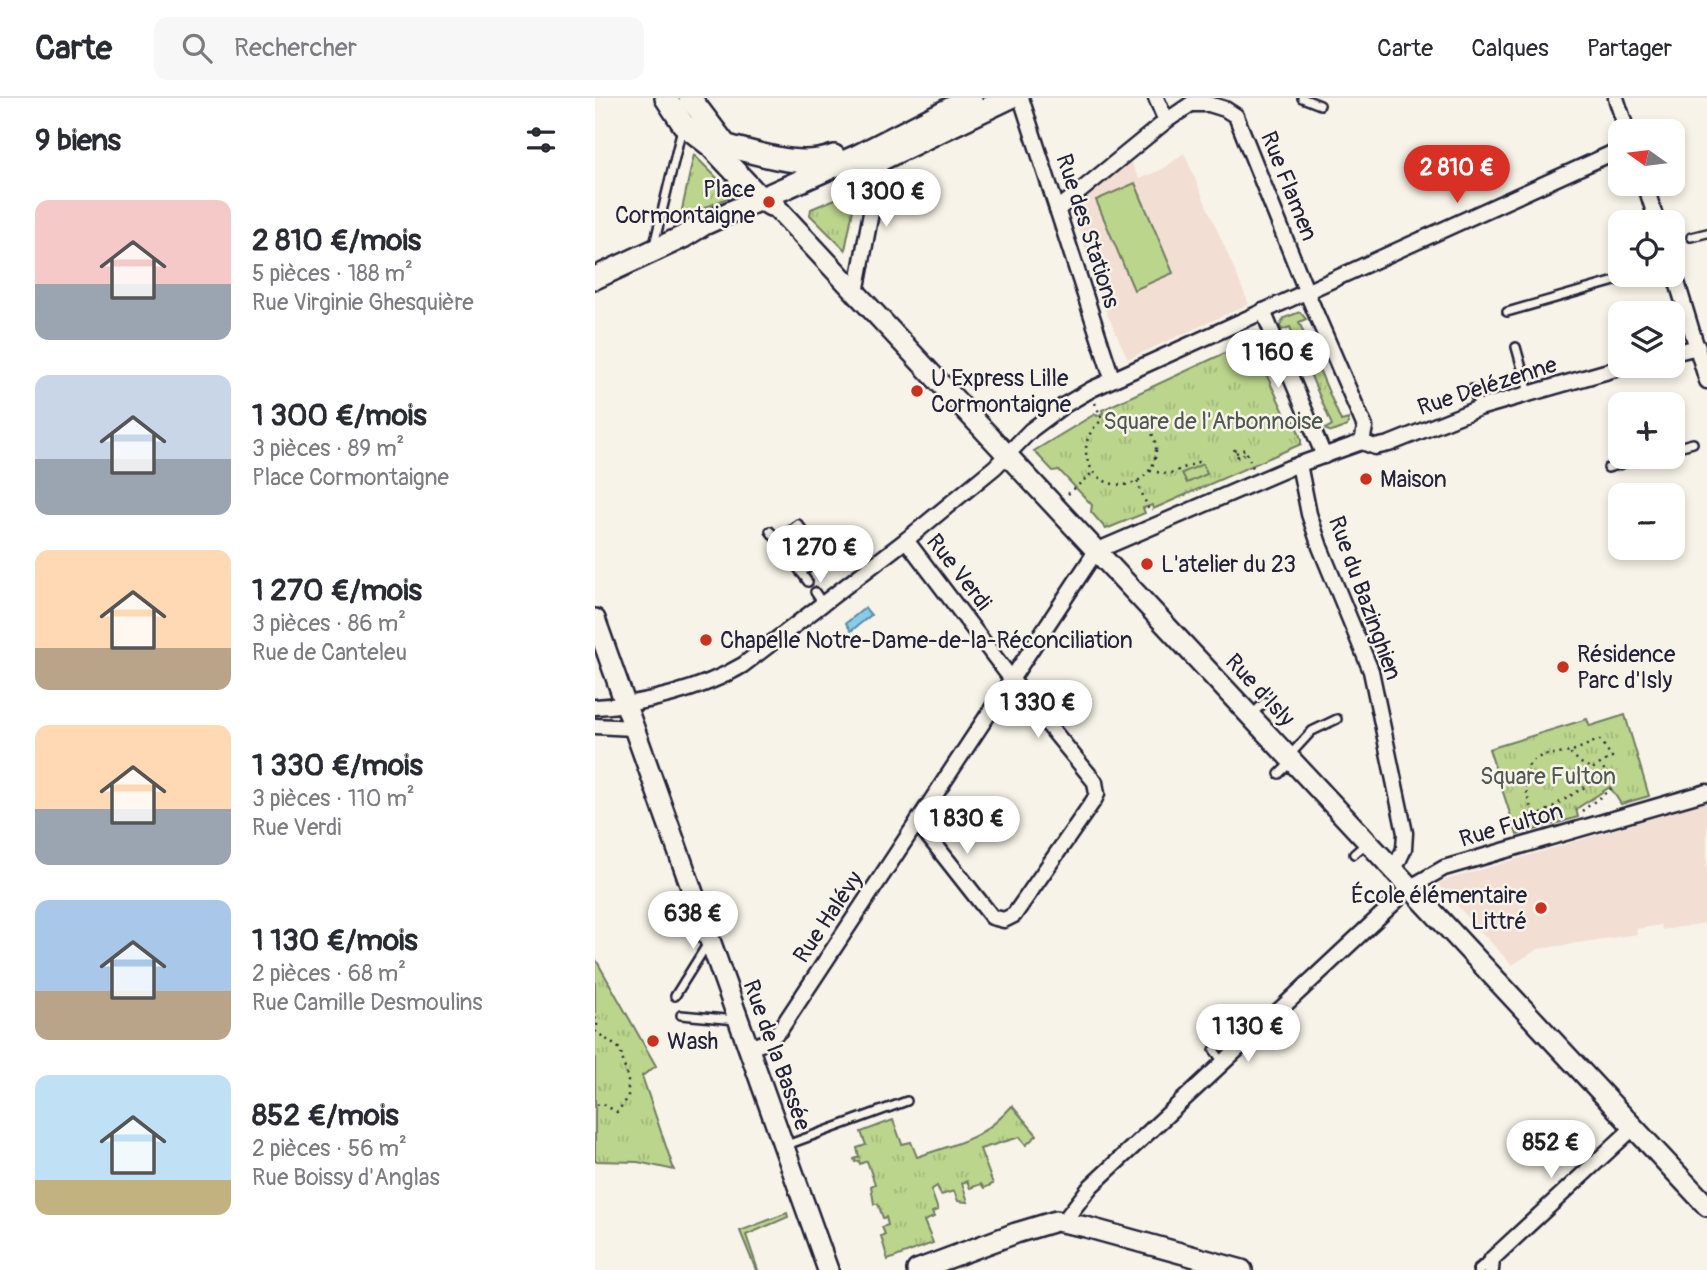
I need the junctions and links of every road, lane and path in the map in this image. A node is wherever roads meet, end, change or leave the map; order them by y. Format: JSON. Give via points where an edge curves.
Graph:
{"nodes":[{"id":1,"x":666,"y":98,"type":"edge"},
{"id":2,"x":690,"y":98,"type":"edge"},
{"id":3,"x":971,"y":98,"type":"edge"},
{"id":4,"x":1009,"y":98,"type":"edge"},
{"id":5,"x":1021,"y":98,"type":"edge"},
{"id":6,"x":1156,"y":98,"type":"edge"},
{"id":7,"x":1302,"y":98,"type":"edge"},
{"id":8,"x":1616,"y":98,"type":"edge"},
{"id":9,"x":1320,"y":105,"type":"dead end"},
{"id":10,"x":1623,"y":119,"type":"edge"},
{"id":11,"x":1166,"y":121,"type":"junction"},
{"id":12,"x":683,"y":124,"type":"junction"},
{"id":13,"x":727,"y":146,"type":"junction"},
{"id":14,"x":884,"y":149,"type":"junction"},
{"id":15,"x":1608,"y":155,"type":"edge"},
{"id":16,"x":770,"y":200,"type":"junction"},
{"id":17,"x":1057,"y":210,"type":"junction"},
{"id":18,"x":1707,"y":233,"type":"edge"},
{"id":19,"x":1691,"y":237,"type":"dead end"},
{"id":20,"x":652,"y":251,"type":"junction"},
{"id":21,"x":595,"y":278,"type":"edge"},
{"id":22,"x":1608,"y":283,"type":"edge"},
{"id":23,"x":1680,"y":287,"type":"edge"},
{"id":24,"x":856,"y":293,"type":"junction"},
{"id":25,"x":1307,"y":293,"type":"junction"},
{"id":26,"x":1263,"y":311,"type":"junction"},
{"id":27,"x":1507,"y":312,"type":"dead end"},
{"id":28,"x":1700,"y":341,"type":"edge"},
{"id":29,"x":1516,"y":347,"type":"dead end"},
{"id":30,"x":1608,"y":371,"type":"edge"},
{"id":31,"x":1112,"y":378,"type":"junction"},
{"id":32,"x":1707,"y":380,"type":"edge"},
{"id":33,"x":1472,"y":390,"type":"dead end"},
{"id":34,"x":1529,"y":394,"type":"junction"},
{"id":35,"x":1481,"y":408,"type":"junction"},
{"id":36,"x":1362,"y":442,"type":"junction"},
{"id":37,"x":1693,"y":443,"type":"dead end"},
{"id":38,"x":1685,"y":445,"type":"edge"},
{"id":39,"x":1235,"y":451,"type":"dead end"},
{"id":40,"x":1246,"y":451,"type":"dead end"},
{"id":41,"x":1007,"y":456,"type":"junction"},
{"id":42,"x":1324,"y":456,"type":"junction"},
{"id":43,"x":1299,"y":464,"type":"junction"},
{"id":44,"x":1200,"y":466,"type":"dead end"},
{"id":45,"x":1150,"y":471,"type":"junction"},
{"id":46,"x":1093,"y":472,"type":"junction"},
{"id":47,"x":1137,"y":481,"type":"junction"},
{"id":48,"x":1068,"y":494,"type":"dead end"},
{"id":49,"x":1155,"y":526,"type":"junction"},
{"id":50,"x":770,"y":531,"type":"dead end"},
{"id":51,"x":777,"y":540,"type":"junction"},
{"id":52,"x":905,"y":540,"type":"junction"},
{"id":53,"x":1096,"y":551,"type":"junction"},
{"id":54,"x":801,"y":573,"type":"junction"},
{"id":55,"x":808,"y":582,"type":"dead end"},
{"id":56,"x":595,"y":619,"type":"edge"},
{"id":57,"x":1012,"y":677,"type":"junction"},
{"id":58,"x":1265,"y":702,"type":"dead end"},
{"id":59,"x":625,"y":705,"type":"junction"},
{"id":60,"x":595,"y":707,"type":"edge"},
{"id":61,"x":1250,"y":715,"type":"junction"},
{"id":62,"x":1337,"y":719,"type":"dead end"},
{"id":63,"x":595,"y":726,"type":"edge"},
{"id":64,"x":633,"y":728,"type":"junction"},
{"id":65,"x":1569,"y":752,"type":"junction"},
{"id":66,"x":1287,"y":764,"type":"junction"},
{"id":67,"x":1600,"y":765,"type":"junction"},
{"id":68,"x":1607,"y":773,"type":"junction"},
{"id":69,"x":1707,"y":792,"type":"edge"},
{"id":70,"x":1583,"y":817,"type":"dead end"},
{"id":71,"x":1534,"y":818,"type":"junction"},
{"id":72,"x":918,"y":823,"type":"junction"},
{"id":73,"x":1539,"y":841,"type":"junction"},
{"id":74,"x":1394,"y":870,"type":"junction"},
{"id":75,"x":1411,"y":887,"type":"junction"},
{"id":76,"x":710,"y":940,"type":"junction"},
{"id":77,"x":675,"y":996,"type":"dead end"},
{"id":78,"x":681,"y":1015,"type":"dead end"},
{"id":79,"x":595,"y":1018,"type":"edge"},
{"id":80,"x":738,"y":1021,"type":"junction"},
{"id":81,"x":595,"y":1030,"type":"edge"},
{"id":82,"x":748,"y":1048,"type":"junction"},
{"id":83,"x":1214,"y":1050,"type":"dead end"},
{"id":84,"x":1223,"y":1063,"type":"junction"},
{"id":85,"x":907,"y":1101,"type":"dead end"},
{"id":86,"x":595,"y":1105,"type":"edge"},
{"id":87,"x":1634,"y":1127,"type":"junction"},
{"id":88,"x":784,"y":1146,"type":"junction"},
{"id":89,"x":1707,"y":1206,"type":"edge"},
{"id":90,"x":1064,"y":1221,"type":"junction"},
{"id":91,"x":1492,"y":1264,"type":"edge"},
{"id":92,"x":828,"y":1270,"type":"edge"},
{"id":93,"x":917,"y":1270,"type":"edge"},
{"id":94,"x":1242,"y":1270,"type":"edge"},
{"id":95,"x":1479,"y":1270,"type":"edge"}],
"edges":[{"from":1,"to":12,"type":"main road"},
{"from":2,"to":13,"type":"main road"},
{"from":3,"to":14,"type":"main road"},
{"from":4,"to":14,"type":"main road"},
{"from":5,"to":17,"type":"street","name":"Rue des Stations"},
{"from":6,"to":11,"type":"street"},
{"from":7,"to":9,"type":"lane"},
{"from":8,"to":10,"type":"street"},
{"from":11,"to":17,"type":"street"},
{"from":11,"to":25,"type":"street","name":"Rue Flamen","via":[[1198,102],[1236,116]]},
{"from":12,"to":16,"type":"main road"},
{"from":12,"to":20,"type":"lane"},
{"from":13,"to":14,"type":"main road","via":[[796,161]]},
{"from":13,"to":16,"type":"main road"},
{"from":14,"to":16,"type":"main road"},
{"from":14,"to":24,"type":"street"},
{"from":15,"to":25,"type":"street"},
{"from":16,"to":20,"type":"main road","via":[[711,233],[683,237]]},
{"from":16,"to":24,"type":"street","name":"Rue d'Isly"},
{"from":17,"to":31,"type":"street","name":"Rue des Stations"},
{"from":18,"to":19,"type":"lane"},
{"from":20,"to":21,"type":"main road"},
{"from":22,"to":27,"type":"lane"},
{"from":23,"to":28,"type":"street"},
{"from":24,"to":41,"type":"street","name":"Rue d'Isly"},
{"from":25,"to":26,"type":"street"},
{"from":25,"to":36,"type":"street","via":[[1365,428]]},
{"from":26,"to":31,"type":"street"},
{"from":26,"to":42,"type":"street"},
{"from":28,"to":32,"type":"street"},
{"from":29,"to":34,"type":"lane"},
{"from":30,"to":34,"type":"street","name":"Rue Delézenne"},
{"from":31,"to":41,"type":"street","via":[[1063,406]]},
{"from":33,"to":35,"type":"lane"},
{"from":34,"to":35,"type":"street","name":"Rue Delézenne"},
{"from":35,"to":36,"type":"street","name":"Rue Delézenne","via":[[1388,444],[1375,447]]},
{"from":36,"to":42,"type":"street","name":"Rue Delézenne"},
{"from":37,"to":38,"type":"lane"},
{"from":39,"to":40,"type":"path","via":[[1238,457]]},
{"from":41,"to":52,"type":"street"},
{"from":41,"to":53,"type":"street","name":"Rue d'Isly"},
{"from":42,"to":43,"type":"street","name":"Rue Delézenne"},
{"from":43,"to":49,"type":"street","name":"Rue Delézenne"},
{"from":43,"to":74,"type":"street","name":"Rue du Bazinghien","via":[[1313,526],[1375,688],[1405,833]]},
{"from":44,"to":45,"type":"path","via":[[1198,462],[1169,474]]},
{"from":45,"to":46,"type":"path","via":[[1155,460],[1154,437],[1140,420],[1117,414],[1102,419],[1089,432],[1085,456]]},
{"from":45,"to":47,"type":"path"},
{"from":46,"to":47,"type":"path","via":[[1119,486]]},
{"from":46,"to":48,"type":"path"},
{"from":47,"to":49,"type":"path"},
{"from":49,"to":53,"type":"street","name":"Rue Delézenne"},
{"from":50,"to":51,"type":"lane"},
{"from":51,"to":54,"type":"lane"},
{"from":51,"to":54,"type":"lane","via":[[798,524],[823,556]]},
{"from":52,"to":57,"type":"street","name":"Rue Verdi"},
{"from":52,"to":59,"type":"street","via":[[819,598],[734,670]]},
{"from":53,"to":57,"type":"street","name":"Rue Halévy"},
{"from":53,"to":61,"type":"street","name":"Rue d'Isly"},
{"from":54,"to":55,"type":"lane"},
{"from":56,"to":59,"type":"street","name":"Rue de la Bassée"},
{"from":57,"to":72,"type":"street","name":"Rue Halévy"},
{"from":57,"to":72,"type":"street","name":"Rue Verdi","via":[[1095,782],[1094,800],[1014,915],[1004,920],[992,917]]},
{"from":58,"to":61,"type":"lane"},
{"from":59,"to":60,"type":"street"},
{"from":59,"to":64,"type":"street","name":"Rue de la Bassée"},
{"from":61,"to":66,"type":"street","name":"Rue d'Isly"},
{"from":62,"to":66,"type":"lane","via":[[1312,731]]},
{"from":63,"to":64,"type":"street"},
{"from":64,"to":76,"type":"street","name":"Rue de la Bassée"},
{"from":65,"to":67,"type":"path","via":[[1588,768]]},
{"from":65,"to":67,"type":"path","via":[[1600,740],[1612,757]]},
{"from":65,"to":71,"type":"path","via":[[1539,757],[1525,768],[1523,777]]},
{"from":66,"to":74,"type":"street","name":"Rue d'Isly","via":[[1361,848]]},
{"from":67,"to":68,"type":"path"},
{"from":68,"to":70,"type":"path","via":[[1617,784],[1581,810]]},
{"from":68,"to":71,"type":"path"},
{"from":69,"to":73,"type":"street","name":"Rue Fulton"},
{"from":71,"to":73,"type":"path"},
{"from":72,"to":82,"type":"street","name":"Rue Halévy","via":[[780,1030],[766,1042]]},
{"from":73,"to":75,"type":"street","name":"Rue Fulton","via":[[1444,868]]},
{"from":74,"to":75,"type":"street","name":"Rue d'Isly"},
{"from":75,"to":84,"type":"street","name":"Rue Fulton"},
{"from":75,"to":87,"type":"street","name":"Rue d'Isly"},
{"from":76,"to":77,"type":"lane"},
{"from":76,"to":80,"type":"street","name":"Rue de la Bassée"},
{"from":78,"to":80,"type":"lane"},
{"from":79,"to":81,"type":"path"},
{"from":80,"to":82,"type":"street","name":"Rue de la Bassée"},
{"from":81,"to":86,"type":"path","via":[[620,1049],[628,1098],[617,1112]]},
{"from":82,"to":88,"type":"street","name":"Rue de la Bassée"},
{"from":83,"to":84,"type":"lane"},
{"from":84,"to":90,"type":"street","name":"Rue Fulton","via":[[1091,1186]]},
{"from":85,"to":88,"type":"lane"},
{"from":87,"to":89,"type":"street","name":"Rue d'Isly"},
{"from":87,"to":91,"type":"street"},
{"from":88,"to":92,"type":"street","name":"Rue de la Bassée"},
{"from":90,"to":93,"type":"street","via":[[1041,1224]]},
{"from":90,"to":94,"type":"street"},
{"from":91,"to":95,"type":"street"}]}
